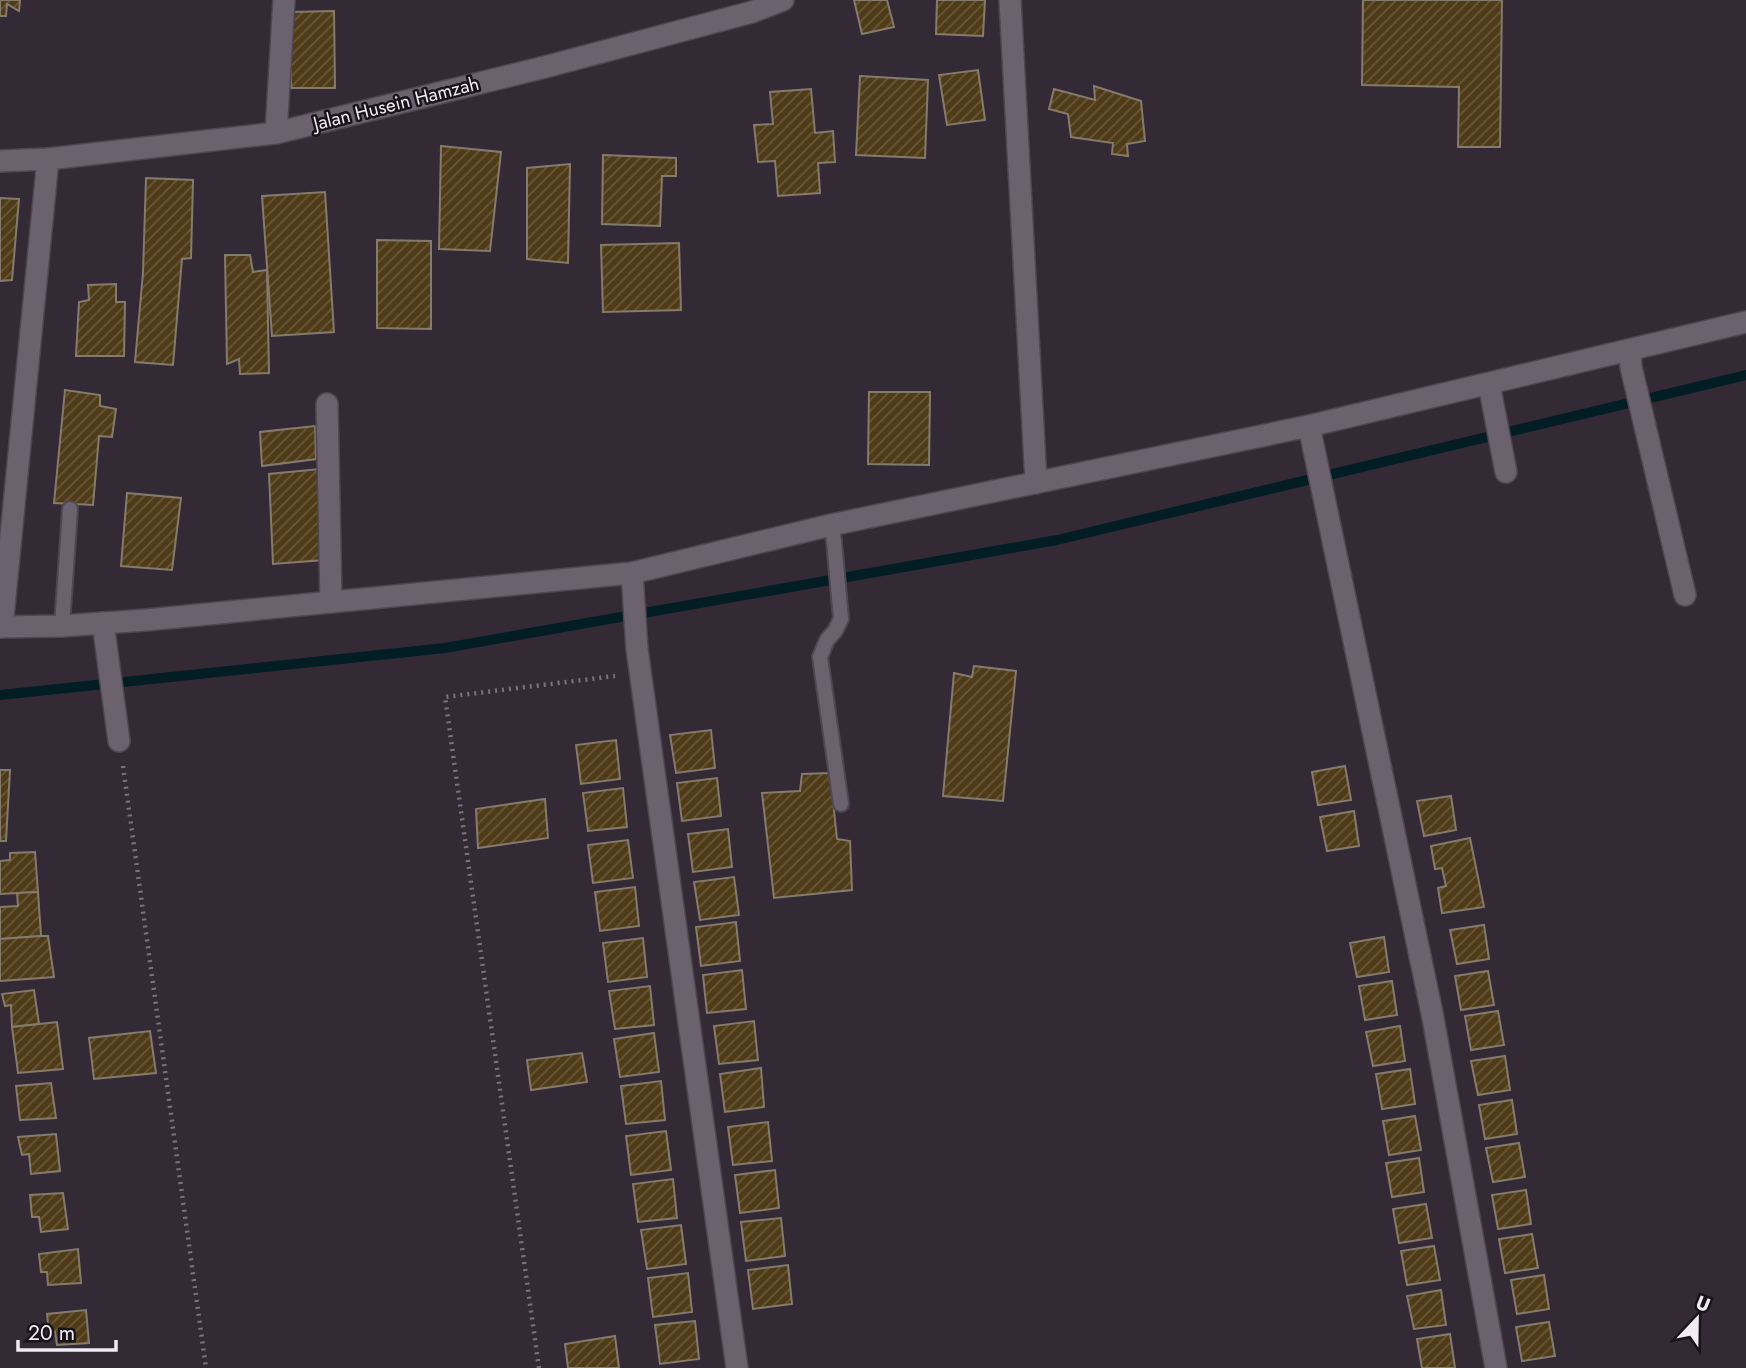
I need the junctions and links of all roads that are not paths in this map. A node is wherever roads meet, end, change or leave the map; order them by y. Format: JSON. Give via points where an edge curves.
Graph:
{"nodes":[{"id":1,"x":284,"y":0,"type":"edge"},
{"id":2,"x":783,"y":0,"type":"edge"},
{"id":3,"x":1010,"y":0,"type":"edge"},
{"id":4,"x":276,"y":133,"type":"junction"},
{"id":5,"x":48,"y":159,"type":"junction"},
{"id":6,"x":0,"y":161,"type":"edge"},
{"id":7,"x":1746,"y":322,"type":"edge"},
{"id":8,"x":1630,"y":359,"type":"junction"},
{"id":9,"x":1489,"y":384,"type":"junction"},
{"id":10,"x":327,"y":404,"type":"dead end"},
{"id":11,"x":1309,"y":428,"type":"junction"},
{"id":12,"x":1506,"y":472,"type":"dead end"},
{"id":13,"x":1036,"y":483,"type":"junction"},
{"id":14,"x":70,"y":509,"type":"dead end"},
{"id":15,"x":833,"y":533,"type":"junction"},
{"id":16,"x":632,"y":575,"type":"junction"},
{"id":17,"x":1685,"y":595,"type":"dead end"},
{"id":18,"x":331,"y":603,"type":"junction"},
{"id":19,"x":104,"y":624,"type":"junction"},
{"id":20,"x":61,"y":626,"type":"junction"},
{"id":21,"x":1,"y":627,"type":"edge"},
{"id":22,"x":119,"y":741,"type":"road end"},
{"id":23,"x":841,"y":804,"type":"dead end"},
{"id":24,"x":737,"y":1368,"type":"edge"},
{"id":25,"x":1496,"y":1368,"type":"edge"}],
"edges":[{"from":1,"to":4,"type":"street"},
{"from":2,"to":4,"type":"street","name":"Jalan Husein Hamzah","via":[[558,64]]},
{"from":3,"to":13,"type":"street"},
{"from":4,"to":5,"type":"street","name":"Jalan Husein Hamzah"},
{"from":5,"to":6,"type":"street","name":"Jalan Husein Hamzah"},
{"from":5,"to":21,"type":"street"},
{"from":7,"to":8,"type":"street"},
{"from":8,"to":9,"type":"street"},
{"from":8,"to":17,"type":"street"},
{"from":9,"to":11,"type":"street"},
{"from":9,"to":12,"type":"street"},
{"from":10,"to":18,"type":"street"},
{"from":11,"to":13,"type":"street"},
{"from":11,"to":25,"type":"street","via":[[1433,1018]]},
{"from":13,"to":15,"type":"street"},
{"from":14,"to":20,"type":"lane"},
{"from":15,"to":16,"type":"street"},
{"from":15,"to":23,"type":"lane","via":[[841,619],[820,657]]},
{"from":16,"to":18,"type":"street"},
{"from":16,"to":24,"type":"street","via":[[640,673]]},
{"from":18,"to":19,"type":"street"},
{"from":19,"to":20,"type":"street"},
{"from":19,"to":22,"type":"street"},
{"from":20,"to":21,"type":"street"}]}
